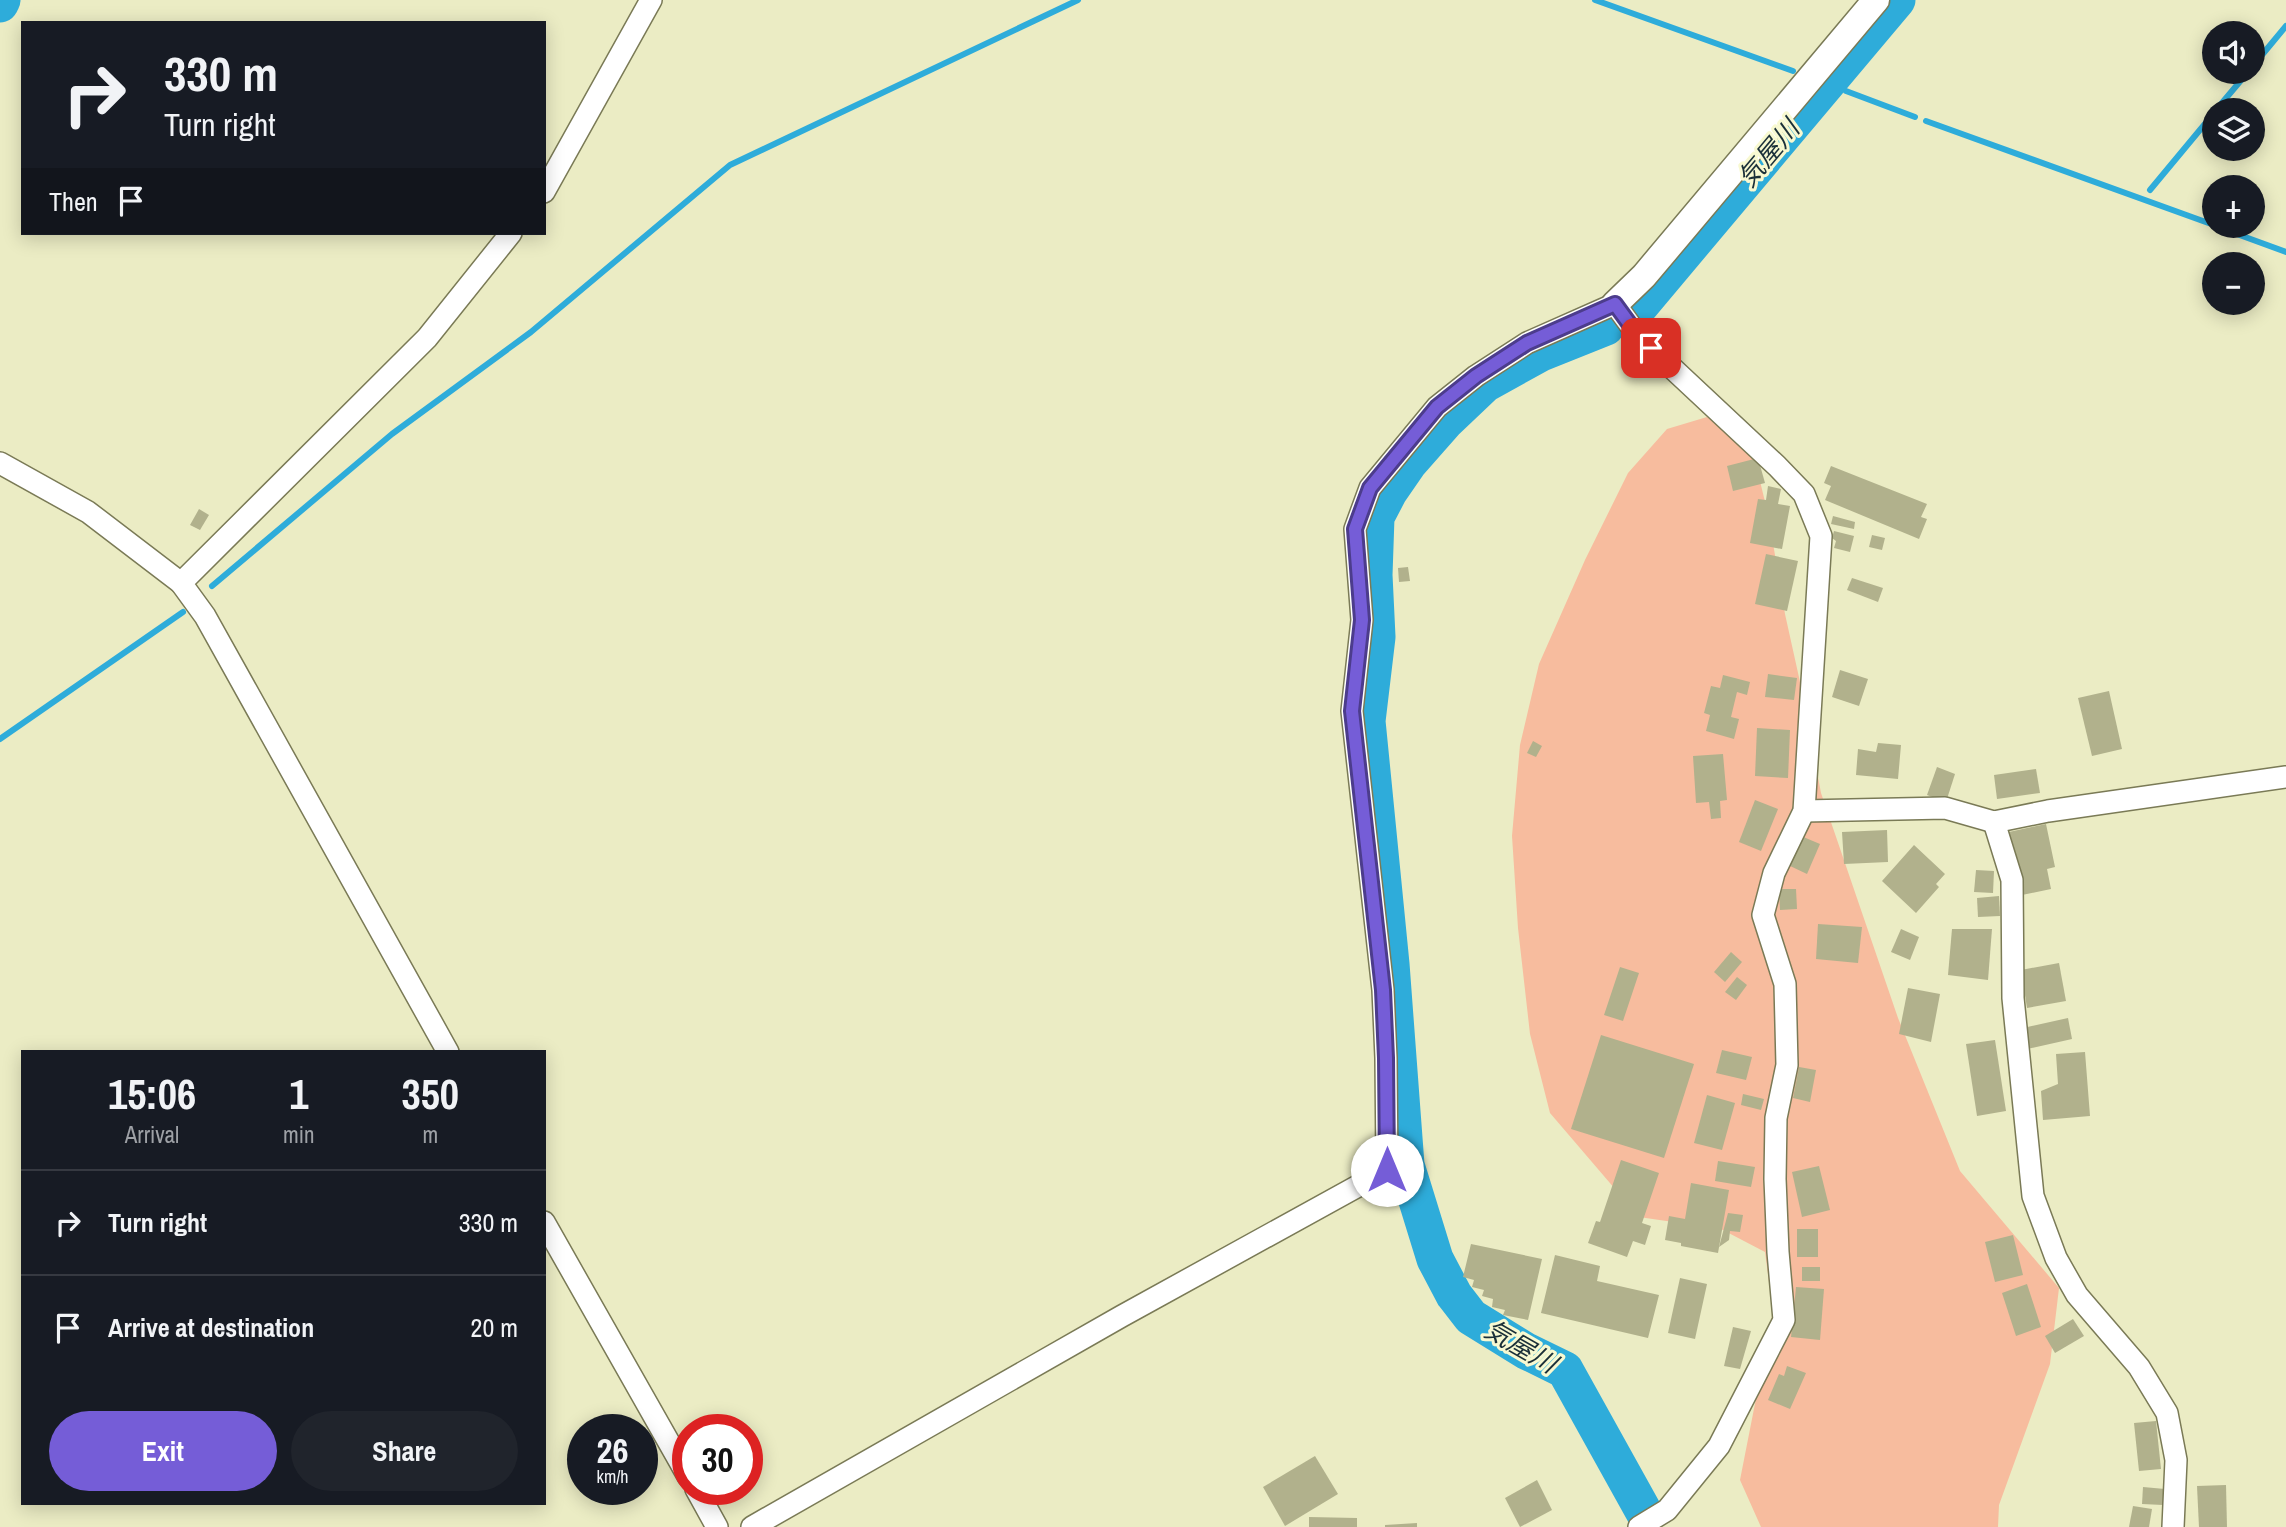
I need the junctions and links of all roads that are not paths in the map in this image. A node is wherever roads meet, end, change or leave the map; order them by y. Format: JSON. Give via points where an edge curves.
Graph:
{"nodes":[{"id":1,"x":651,"y":0,"type":"edge"},
{"id":2,"x":1877,"y":0,"type":"edge"},
{"id":3,"x":546,"y":188,"type":"edge"},
{"id":4,"x":509,"y":235,"type":"edge"},
{"id":5,"x":1615,"y":304,"type":"junction"},
{"id":6,"x":0,"y":463,"type":"edge"},
{"id":7,"x":181,"y":583,"type":"junction"},
{"id":8,"x":2286,"y":777,"type":"edge"},
{"id":9,"x":1804,"y":811,"type":"junction"},
{"id":10,"x":1994,"y":822,"type":"junction"},
{"id":11,"x":447,"y":1050,"type":"edge"},
{"id":12,"x":546,"y":1226,"type":"edge"},
{"id":13,"x":672,"y":1448,"type":"edge"},
{"id":14,"x":704,"y":1505,"type":"edge"},
{"id":15,"x":717,"y":1527,"type":"edge"},
{"id":16,"x":752,"y":1527,"type":"edge"},
{"id":17,"x":1639,"y":1527,"type":"edge"},
{"id":18,"x":2173,"y":1527,"type":"edge"}],
"edges":[{"from":1,"to":3,"type":"street"},
{"from":2,"to":5,"type":"street","via":[[1644,276]]},
{"from":4,"to":7,"type":"street","via":[[427,338]]},
{"from":5,"to":9,"type":"street","via":[[1639,337],[1804,494],[1821,536]]},
{"from":5,"to":16,"type":"street","via":[[1527,343],[1437,407],[1370,488],[1355,529],[1362,620],[1352,711],[1383,990],[1387,1170]]},
{"from":6,"to":7,"type":"street","via":[[89,512]]},
{"from":7,"to":11,"type":"street","via":[[205,616]]},
{"from":8,"to":10,"type":"street"},
{"from":9,"to":10,"type":"street","via":[[1945,808]]},
{"from":9,"to":17,"type":"street","via":[[1774,873],[1763,915],[1785,984],[1787,1065],[1776,1118],[1775,1180],[1784,1320],[1719,1446],[1667,1510]]},
{"from":10,"to":18,"type":"street","via":[[2012,880],[2013,998],[2032,1196],[2056,1258],[2077,1295],[2139,1367],[2167,1413],[2176,1460]]},
{"from":12,"to":13,"type":"street"},
{"from":14,"to":15,"type":"street"}]}
